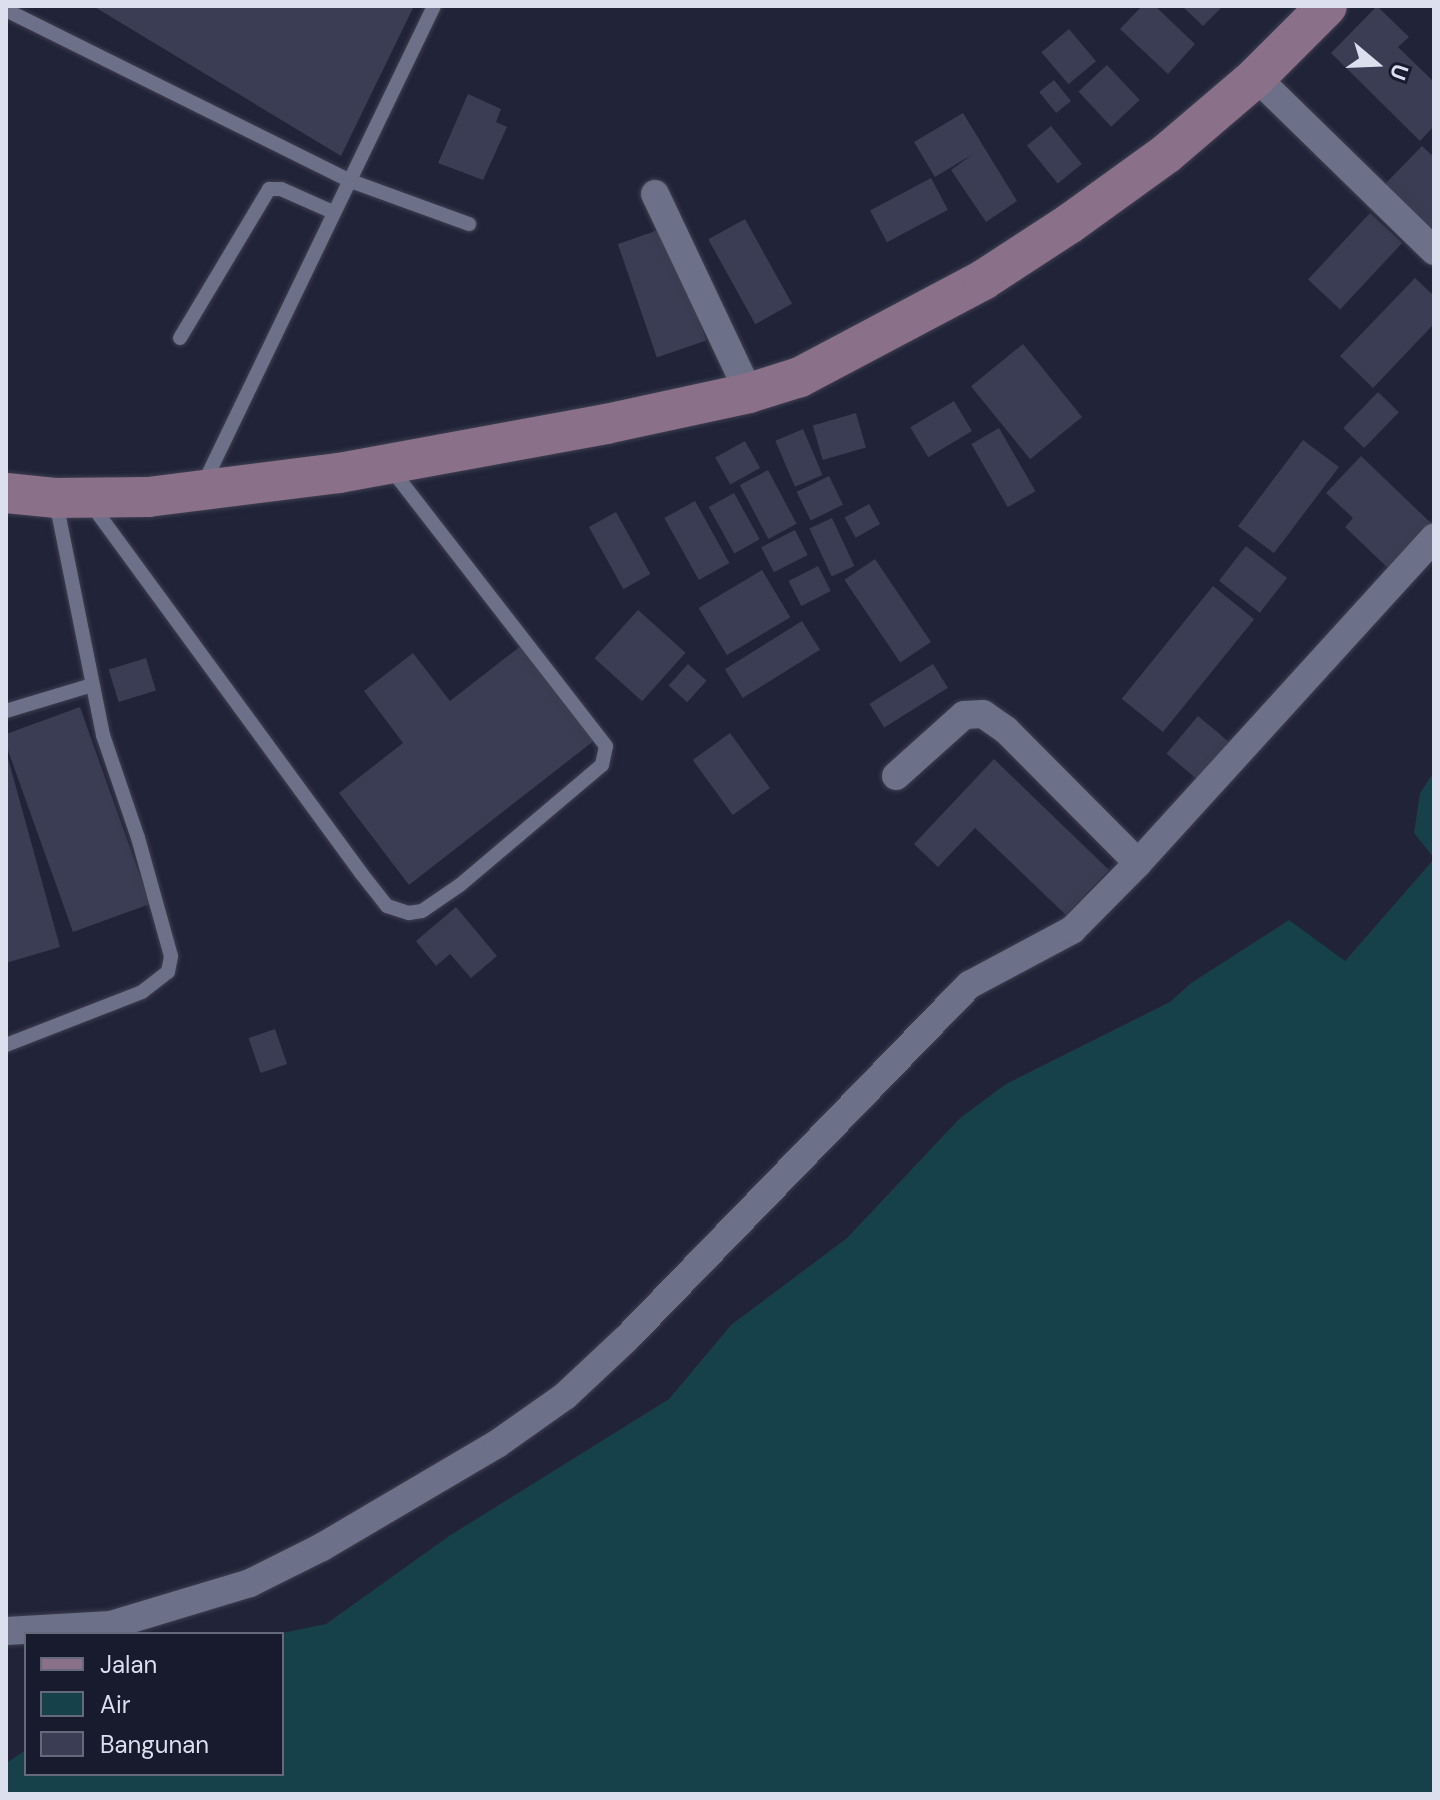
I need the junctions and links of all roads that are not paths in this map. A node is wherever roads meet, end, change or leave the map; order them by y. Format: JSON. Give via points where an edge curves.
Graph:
{"nodes":[{"id":1,"x":434,"y":6,"type":"edge"},
{"id":2,"x":1327,"y":6,"type":"edge"},
{"id":3,"x":6,"y":10,"type":"edge"},
{"id":4,"x":1256,"y":77,"type":"junction"},
{"id":5,"x":348,"y":180,"type":"junction"},
{"id":6,"x":655,"y":194,"type":"dead end"},
{"id":7,"x":333,"y":212,"type":"junction"},
{"id":8,"x":469,"y":224,"type":"dead end"},
{"id":9,"x":1434,"y":251,"type":"edge"},
{"id":10,"x":180,"y":338,"type":"dead end"},
{"id":11,"x":749,"y":393,"type":"junction"},
{"id":12,"x":388,"y":465,"type":"junction"},
{"id":13,"x":201,"y":490,"type":"junction"},
{"id":14,"x":6,"y":493,"type":"edge"},
{"id":15,"x":71,"y":498,"type":"junction"},
{"id":16,"x":1434,"y":538,"type":"edge"},
{"id":17,"x":92,"y":685,"type":"junction"},
{"id":18,"x":6,"y":711,"type":"edge"},
{"id":19,"x":896,"y":776,"type":"dead end"},
{"id":20,"x":1138,"y":863,"type":"junction"},
{"id":21,"x":6,"y":1045,"type":"edge"},
{"id":22,"x":6,"y":1631,"type":"edge"}],
"edges":[{"from":1,"to":5,"type":"lane"},
{"from":2,"to":4,"type":"street"},
{"from":3,"to":5,"type":"lane"},
{"from":4,"to":9,"type":"street"},
{"from":4,"to":11,"type":"street","via":[[1166,154],[983,280],[800,377]]},
{"from":5,"to":7,"type":"lane"},
{"from":5,"to":8,"type":"lane"},
{"from":6,"to":11,"type":"street"},
{"from":7,"to":10,"type":"lane","via":[[281,189],[269,189]]},
{"from":7,"to":13,"type":"lane"},
{"from":11,"to":12,"type":"street"},
{"from":12,"to":13,"type":"street"},
{"from":12,"to":15,"type":"lane","via":[[606,746],[602,765],[460,885],[422,911],[409,913],[387,906]]},
{"from":13,"to":15,"type":"street"},
{"from":14,"to":15,"type":"street"},
{"from":15,"to":17,"type":"lane"},
{"from":16,"to":20,"type":"street"},
{"from":17,"to":18,"type":"lane"},
{"from":17,"to":21,"type":"lane","via":[[167,933],[168,972],[142,992]]},
{"from":19,"to":20,"type":"street","via":[[964,715],[983,714],[1006,730]]},
{"from":20,"to":22,"type":"street","via":[[1072,930],[969,985],[626,1339],[565,1396],[497,1444],[250,1583],[111,1625]]}]}
